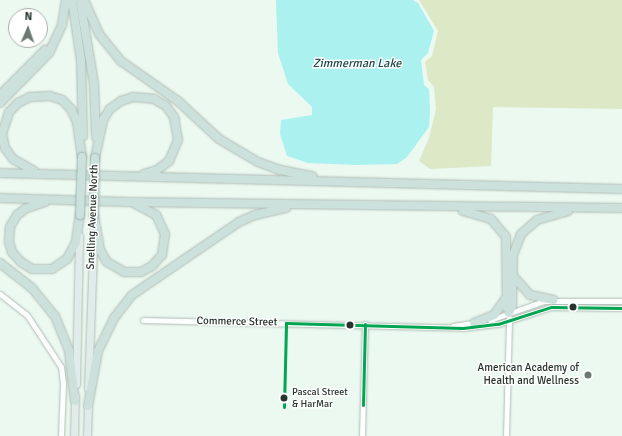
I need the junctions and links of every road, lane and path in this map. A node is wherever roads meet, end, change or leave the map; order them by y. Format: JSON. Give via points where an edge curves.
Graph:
{"nodes":[{"id":1,"x":66,"y":0,"type":"edge"},
{"id":2,"x":72,"y":0,"type":"edge"},
{"id":3,"x":80,"y":0,"type":"edge"},
{"id":4,"x":84,"y":0,"type":"edge"},
{"id":5,"x":56,"y":40,"type":"junction"},
{"id":6,"x":0,"y":95,"type":"edge"},
{"id":7,"x":0,"y":103,"type":"edge"},
{"id":8,"x":82,"y":157,"type":"junction"},
{"id":9,"x":95,"y":158,"type":"junction"},
{"id":10,"x":0,"y":173,"type":"edge"},
{"id":11,"x":40,"y":173,"type":"junction"},
{"id":12,"x":124,"y":177,"type":"junction"},
{"id":13,"x":399,"y":182,"type":"junction"},
{"id":14,"x":622,"y":188,"type":"edge"},
{"id":15,"x":0,"y":198,"type":"edge"},
{"id":16,"x":66,"y":200,"type":"junction"},
{"id":17,"x":127,"y":202,"type":"junction"},
{"id":18,"x":335,"y":204,"type":"junction"},
{"id":19,"x":431,"y":206,"type":"junction"},
{"id":20,"x":600,"y":208,"type":"junction"},
{"id":21,"x":622,"y":208,"type":"edge"},
{"id":22,"x":80,"y":215,"type":"junction"},
{"id":23,"x":94,"y":216,"type":"junction"},
{"id":24,"x":0,"y":263,"type":"edge"},
{"id":25,"x":513,"y":276,"type":"junction"},
{"id":26,"x":506,"y":293,"type":"junction"},
{"id":27,"x":0,"y":294,"type":"edge"},
{"id":28,"x":553,"y":300,"type":"junction"},
{"id":29,"x":622,"y":301,"type":"edge"},
{"id":30,"x":622,"y":308,"type":"edge"},
{"id":31,"x":509,"y":317,"type":"junction"},
{"id":32,"x":143,"y":320,"type":"dead end"},
{"id":33,"x":474,"y":323,"type":"junction"},
{"id":34,"x":365,"y":324,"type":"junction"},
{"id":35,"x":450,"y":326,"type":"junction"},
{"id":36,"x":75,"y":401,"type":"junction"},
{"id":37,"x":88,"y":406,"type":"junction"},
{"id":38,"x":61,"y":436,"type":"edge"},
{"id":39,"x":74,"y":436,"type":"edge"},
{"id":40,"x":87,"y":436,"type":"edge"},
{"id":41,"x":362,"y":436,"type":"edge"},
{"id":42,"x":506,"y":436,"type":"edge"}],
"edges":[{"from":1,"to":5,"type":"highway","via":[[62,25]]},
{"from":2,"to":8,"type":"highway","name":"Snelling Avenue North","via":[[83,92]]},
{"from":3,"to":9,"type":"highway","name":"Snelling Avenue North","via":[[95,95]]},
{"from":4,"to":13,"type":"highway","via":[[99,34],[121,61],[178,101],[219,139],[239,152],[268,166],[293,173]]},
{"from":5,"to":6,"type":"highway"},
{"from":5,"to":7,"type":"highway","via":[[37,67]]},
{"from":8,"to":11,"type":"highway","via":[[77,122],[71,109],[62,100],[50,96],[30,97],[18,103],[9,112],[3,125],[3,141],[8,154],[17,164]]},
{"from":8,"to":22,"type":"highway","name":"Snelling Avenue North","bridge":true},
{"from":9,"to":12,"type":"highway","via":[[103,120],[116,104],[133,96],[147,97],[160,102],[171,112],[176,123],[179,137],[176,150],[169,161],[158,170]]},
{"from":9,"to":23,"type":"highway","name":"Snelling Avenue North","bridge":true},
{"from":10,"to":11,"type":"highway"},
{"from":11,"to":12,"type":"highway"},
{"from":12,"to":13,"type":"highway"},
{"from":13,"to":14,"type":"highway"},
{"from":15,"to":16,"type":"highway"},
{"from":16,"to":17,"type":"highway"},
{"from":16,"to":22,"type":"highway","via":[[34,205],[17,215],[10,227],[9,238],[12,252],[18,260],[37,270],[52,269],[62,263],[74,249]]},
{"from":17,"to":18,"type":"highway"},
{"from":17,"to":23,"type":"highway","via":[[149,210],[158,218],[164,229],[166,240],[162,255],[147,269],[135,273],[124,272],[107,262],[100,250]]},
{"from":18,"to":19,"type":"highway"},
{"from":18,"to":37,"type":"highway","via":[[277,209],[246,218],[138,290],[120,309],[103,338],[94,364]]},
{"from":19,"to":20,"type":"highway"},
{"from":19,"to":26,"type":"highway","via":[[482,215],[491,219],[501,229],[507,244]]},
{"from":20,"to":21,"type":"highway"},
{"from":20,"to":25,"type":"highway","via":[[559,213],[530,224],[521,234],[515,247]]},
{"from":22,"to":36,"type":"main road","name":"Snelling Avenue North"},
{"from":23,"to":37,"type":"main road","name":"Snelling Avenue North"},
{"from":24,"to":36,"type":"highway","via":[[32,288],[55,316],[69,352]]},
{"from":25,"to":28,"type":"highway","via":[[530,295]]},
{"from":25,"to":31,"type":"highway"},
{"from":26,"to":31,"type":"highway"},
{"from":26,"to":33,"type":"highway","via":[[502,306],[494,315]]},
{"from":27,"to":38,"type":"street","via":[[27,315],[61,367]]},
{"from":28,"to":29,"type":"street","name":"Commerce Street"},
{"from":28,"to":31,"type":"street","name":"Commerce Street","via":[[536,303]]},
{"from":30,"to":31,"type":"street","name":"Commerce Street","via":[[551,307]]},
{"from":31,"to":33,"type":"street","name":"Commerce Street"},
{"from":31,"to":35,"type":"street","name":"Commerce Street","via":[[474,328]]},
{"from":31,"to":42,"type":"street"},
{"from":32,"to":34,"type":"street","name":"Commerce Street"},
{"from":33,"to":35,"type":"street","name":"Commerce Street"},
{"from":34,"to":35,"type":"street","name":"Commerce Street"},
{"from":34,"to":41,"type":"street"},
{"from":36,"to":39,"type":"main road","name":"Snelling Avenue North"},
{"from":37,"to":40,"type":"main road","name":"Snelling Avenue North"}]}
